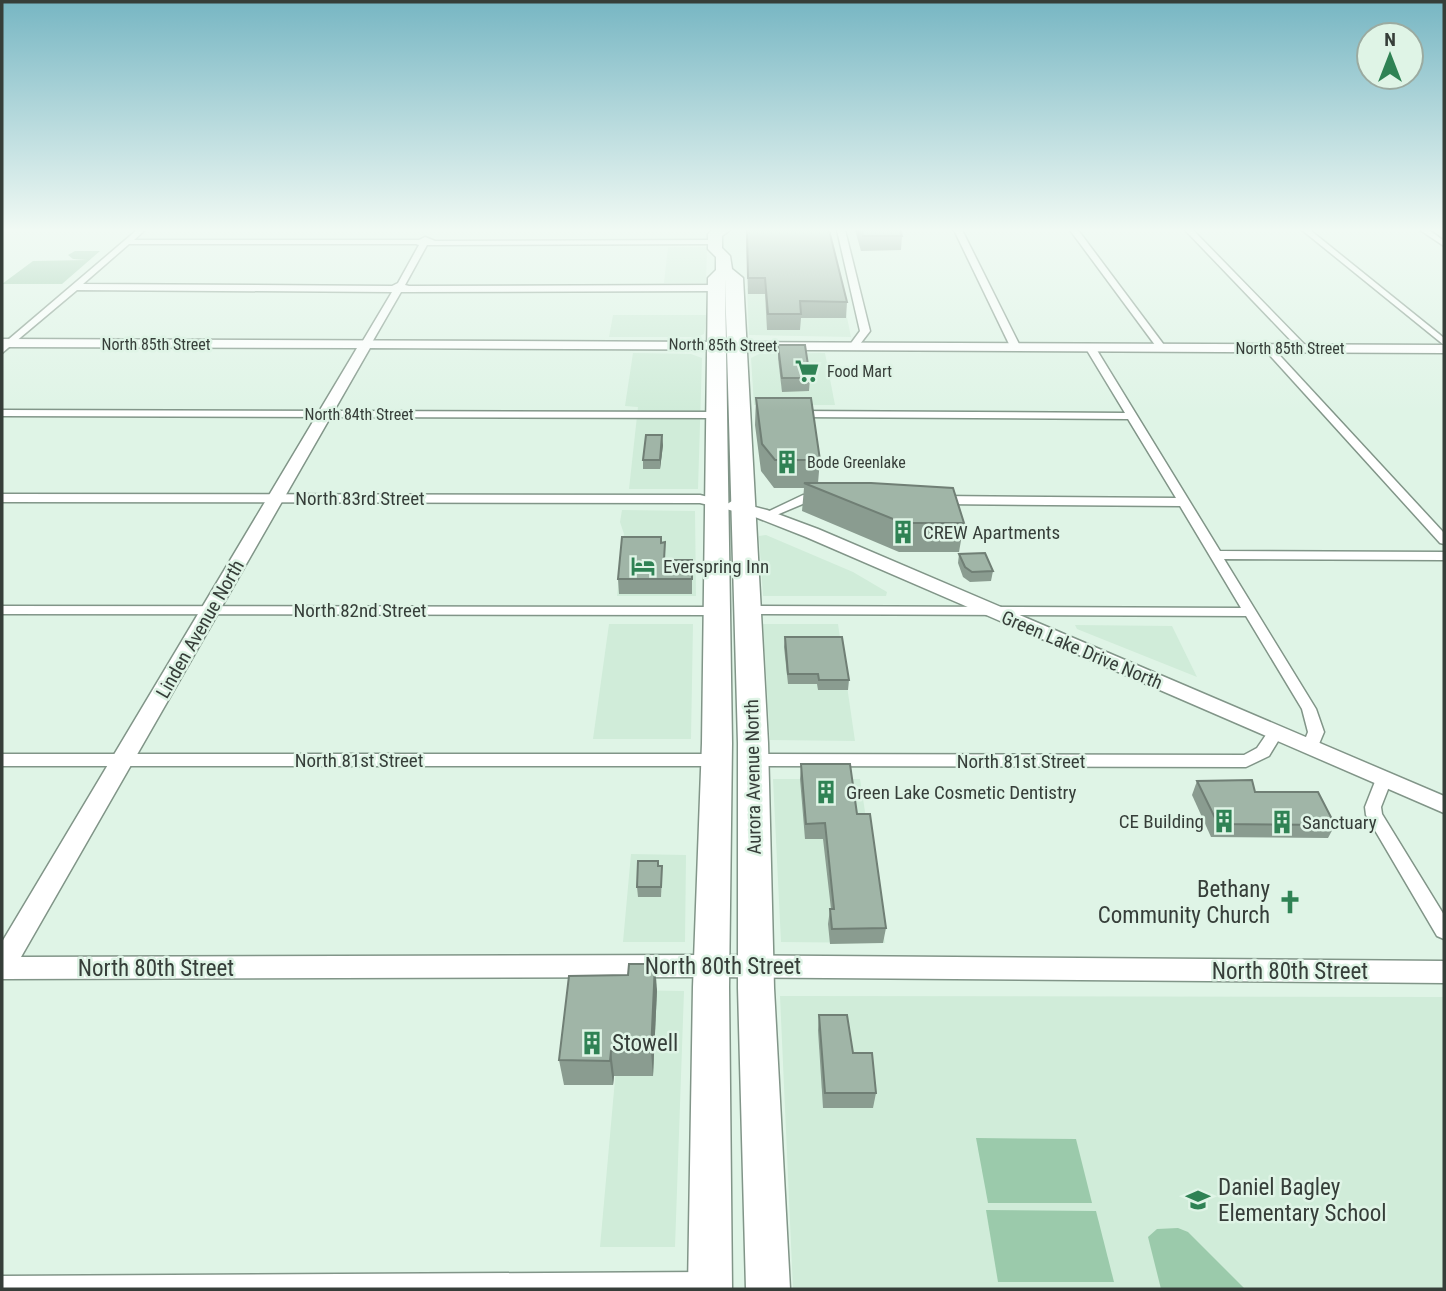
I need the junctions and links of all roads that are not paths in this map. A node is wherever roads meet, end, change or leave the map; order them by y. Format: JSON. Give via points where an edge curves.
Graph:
{"nodes":[{"id":1,"x":70,"y":290,"type":"edge"},
{"id":2,"x":398,"y":290,"type":"edge"},
{"id":3,"x":717,"y":290,"type":"edge"},
{"id":4,"x":736,"y":290,"type":"edge"},
{"id":5,"x":855,"y":290,"type":"edge"},
{"id":6,"x":988,"y":290,"type":"edge"},
{"id":7,"x":1119,"y":290,"type":"edge"},
{"id":8,"x":1247,"y":290,"type":"edge"},
{"id":9,"x":1380,"y":290,"type":"edge"},
{"id":10,"x":1444,"y":342,"type":"edge"},
{"id":11,"x":366,"y":344,"type":"junction"},
{"id":12,"x":716,"y":345,"type":"junction"},
{"id":13,"x":739,"y":345,"type":"junction"},
{"id":14,"x":4,"y":346,"type":"edge"},
{"id":15,"x":854,"y":346,"type":"junction"},
{"id":16,"x":1016,"y":346,"type":"junction"},
{"id":17,"x":1090,"y":347,"type":"junction"},
{"id":18,"x":1161,"y":347,"type":"junction"},
{"id":19,"x":1268,"y":348,"type":"junction"},
{"id":20,"x":1303,"y":348,"type":"junction"},
{"id":21,"x":1444,"y":349,"type":"edge"},
{"id":22,"x":2,"y":413,"type":"edge"},
{"id":23,"x":325,"y":414,"type":"junction"},
{"id":24,"x":785,"y":414,"type":"edge"},
{"id":25,"x":707,"y":415,"type":"junction"},
{"id":26,"x":1131,"y":416,"type":"junction"},
{"id":27,"x":2,"y":498,"type":"edge"},
{"id":28,"x":277,"y":498,"type":"junction"},
{"id":29,"x":838,"y":499,"type":"edge"},
{"id":30,"x":931,"y":500,"type":"edge"},
{"id":31,"x":1183,"y":502,"type":"junction"},
{"id":32,"x":718,"y":503,"type":"junction"},
{"id":33,"x":756,"y":512,"type":"junction"},
{"id":34,"x":1444,"y":540,"type":"edge"},
{"id":35,"x":1216,"y":555,"type":"junction"},
{"id":36,"x":1444,"y":556,"type":"edge"},
{"id":37,"x":2,"y":610,"type":"edge"},
{"id":38,"x":211,"y":610,"type":"junction"},
{"id":39,"x":748,"y":610,"type":"junction"},
{"id":40,"x":717,"y":611,"type":"junction"},
{"id":41,"x":992,"y":611,"type":"junction"},
{"id":42,"x":1251,"y":612,"type":"junction"},
{"id":43,"x":1275,"y":733,"type":"junction"},
{"id":44,"x":1310,"y":747,"type":"junction"},
{"id":45,"x":2,"y":760,"type":"edge"},
{"id":46,"x":123,"y":760,"type":"junction"},
{"id":47,"x":717,"y":760,"type":"junction"},
{"id":48,"x":754,"y":760,"type":"junction"},
{"id":49,"x":1384,"y":779,"type":"junction"},
{"id":50,"x":1444,"y":805,"type":"edge"},
{"id":51,"x":1444,"y":931,"type":"edge"},
{"id":52,"x":711,"y":966,"type":"junction"},
{"id":53,"x":756,"y":966,"type":"junction"},
{"id":54,"x":2,"y":967,"type":"edge"},
{"id":55,"x":1444,"y":972,"type":"edge"},
{"id":56,"x":710,"y":1287,"type":"edge"},
{"id":57,"x":2,"y":1288,"type":"edge"},
{"id":58,"x":768,"y":1289,"type":"edge"}],
"edges":[{"from":1,"to":14,"type":"street"},
{"from":2,"to":11,"type":"street","name":"Linden Avenue North"},
{"from":3,"to":12,"type":"highway","name":"Aurora Avenue North"},
{"from":4,"to":13,"type":"highway","name":"Aurora Avenue North"},
{"from":5,"to":15,"type":"street","via":[[865,331]]},
{"from":6,"to":16,"type":"street"},
{"from":7,"to":18,"type":"street"},
{"from":8,"to":20,"type":"street"},
{"from":9,"to":10,"type":"street"},
{"from":11,"to":12,"type":"main road","name":"North 85th Street"},
{"from":11,"to":14,"type":"main road","name":"North 85th Street"},
{"from":11,"to":23,"type":"main road","name":"Linden Avenue North"},
{"from":12,"to":13,"type":"main road","name":"North 85th Street"},
{"from":12,"to":25,"type":"highway","name":"Aurora Avenue North"},
{"from":13,"to":15,"type":"main road","name":"North 85th Street"},
{"from":13,"to":33,"type":"highway","name":"Aurora Avenue North"},
{"from":15,"to":16,"type":"main road","name":"North 85th Street"},
{"from":16,"to":17,"type":"main road","name":"North 85th Street"},
{"from":17,"to":18,"type":"main road","name":"North 85th Street"},
{"from":17,"to":26,"type":"street"},
{"from":18,"to":19,"type":"main road","name":"North 85th Street"},
{"from":19,"to":20,"type":"main road","name":"North 85th Street"},
{"from":19,"to":34,"type":"street"},
{"from":20,"to":21,"type":"main road","name":"North 85th Street"},
{"from":22,"to":23,"type":"street","name":"North 84th Street"},
{"from":23,"to":25,"type":"street","name":"North 84th Street"},
{"from":23,"to":28,"type":"main road","name":"Linden Avenue North"},
{"from":24,"to":26,"type":"street"},
{"from":25,"to":32,"type":"highway","name":"Aurora Avenue North"},
{"from":26,"to":31,"type":"street"},
{"from":27,"to":28,"type":"street","name":"North 83rd Street"},
{"from":28,"to":32,"type":"street","name":"North 83rd Street","via":[[699,499]]},
{"from":28,"to":38,"type":"main road","name":"Linden Avenue North"},
{"from":29,"to":33,"type":"street","via":[[811,499]]},
{"from":30,"to":31,"type":"street"},
{"from":31,"to":35,"type":"street"},
{"from":32,"to":33,"type":"main road","name":"Green Lake Drive North"},
{"from":32,"to":40,"type":"highway","name":"Aurora Avenue North"},
{"from":33,"to":39,"type":"highway","name":"Aurora Avenue North"},
{"from":33,"to":41,"type":"main road","name":"Green Lake Drive North"},
{"from":35,"to":36,"type":"street"},
{"from":35,"to":42,"type":"street"},
{"from":37,"to":38,"type":"street","name":"North 82nd Street"},
{"from":38,"to":40,"type":"street","name":"North 82nd Street"},
{"from":38,"to":46,"type":"main road","name":"Linden Avenue North"},
{"from":39,"to":41,"type":"street"},
{"from":39,"to":48,"type":"highway","name":"Aurora Avenue North"},
{"from":40,"to":47,"type":"highway","name":"Aurora Avenue North"},
{"from":41,"to":42,"type":"street"},
{"from":41,"to":43,"type":"main road","name":"Green Lake Drive North"},
{"from":42,"to":44,"type":"street","via":[[1313,716],[1317,732]]},
{"from":43,"to":44,"type":"main road","name":"Green Lake Drive North"},
{"from":43,"to":48,"type":"street","name":"North 81st Street","via":[[1263,752],[1247,761]]},
{"from":44,"to":49,"type":"main road","name":"Green Lake Drive North"},
{"from":45,"to":46,"type":"street","name":"North 81st Street"},
{"from":46,"to":47,"type":"street","name":"North 81st Street"},
{"from":46,"to":54,"type":"main road","name":"Linden Avenue North"},
{"from":47,"to":52,"type":"highway","name":"Aurora Avenue North"},
{"from":48,"to":53,"type":"highway","name":"Aurora Avenue North"},
{"from":49,"to":50,"type":"main road","name":"Green Lake Drive North"},
{"from":49,"to":51,"type":"street","via":[[1374,815]]},
{"from":52,"to":53,"type":"main road","name":"North 80th Street"},
{"from":52,"to":54,"type":"main road","name":"North 80th Street"},
{"from":52,"to":56,"type":"highway","name":"Aurora Avenue North"},
{"from":53,"to":55,"type":"main road","name":"North 80th Street"},
{"from":53,"to":58,"type":"highway","name":"Aurora Avenue North"},
{"from":56,"to":57,"type":"street"}]}
